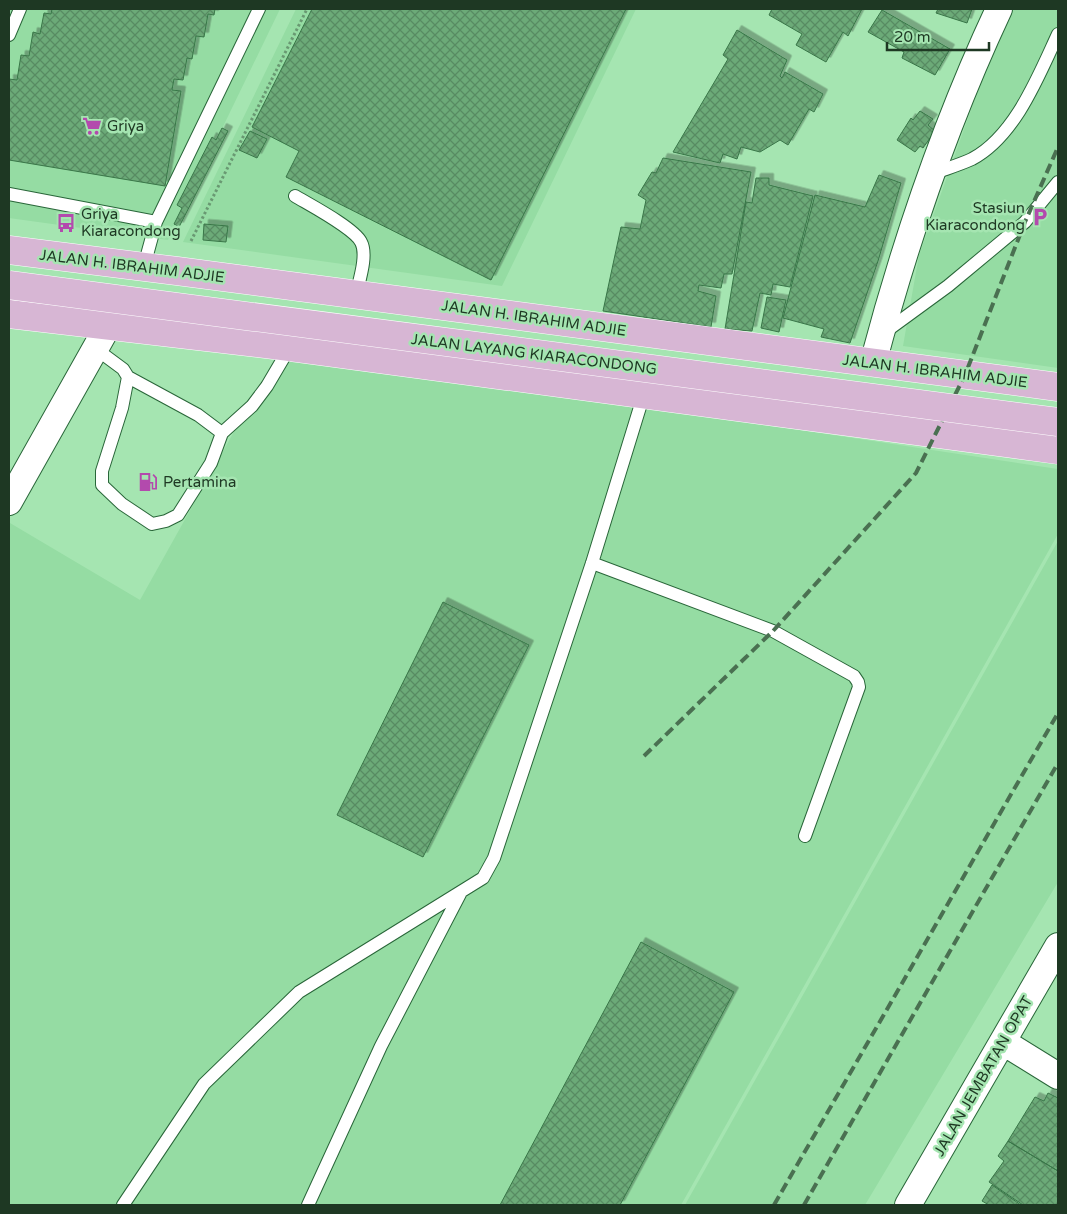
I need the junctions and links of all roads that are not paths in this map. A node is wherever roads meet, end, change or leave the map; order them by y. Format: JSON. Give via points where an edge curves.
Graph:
{"nodes":[{"id":1,"x":20,"y":9,"type":"edge"},
{"id":2,"x":259,"y":9,"type":"edge"},
{"id":3,"x":999,"y":9,"type":"edge"},
{"id":4,"x":1058,"y":34,"type":"edge"},
{"id":5,"x":9,"y":35,"type":"edge"},
{"id":6,"x":932,"y":174,"type":"junction"},
{"id":7,"x":1058,"y":182,"type":"edge"},
{"id":8,"x":9,"y":194,"type":"edge"},
{"id":9,"x":295,"y":196,"type":"dead end"},
{"id":10,"x":156,"y":222,"type":"junction"},
{"id":11,"x":9,"y":250,"type":"edge"},
{"id":12,"x":144,"y":266,"type":"junction"},
{"id":13,"x":9,"y":285,"type":"edge"},
{"id":14,"x":356,"y":295,"type":"junction"},
{"id":15,"x":421,"y":303,"type":"junction"},
{"id":16,"x":9,"y":314,"type":"edge"},
{"id":17,"x":108,"y":326,"type":"junction"},
{"id":18,"x":880,"y":336,"type":"junction"},
{"id":19,"x":290,"y":347,"type":"junction"},
{"id":20,"x":96,"y":349,"type":"junction"},
{"id":21,"x":414,"y":363,"type":"junction"},
{"id":22,"x":873,"y":363,"type":"junction"},
{"id":23,"x":128,"y":377,"type":"junction"},
{"id":24,"x":1015,"y":381,"type":"junction"},
{"id":25,"x":1058,"y":387,"type":"edge"},
{"id":26,"x":644,"y":394,"type":"junction"},
{"id":27,"x":1058,"y":422,"type":"edge"},
{"id":28,"x":222,"y":434,"type":"junction"},
{"id":29,"x":1004,"y":444,"type":"junction"},
{"id":30,"x":1058,"y":450,"type":"edge"},
{"id":31,"x":9,"y":502,"type":"edge"},
{"id":32,"x":592,"y":563,"type":"junction"},
{"id":33,"x":805,"y":836,"type":"dead end"},
{"id":34,"x":460,"y":894,"type":"junction"},
{"id":35,"x":1058,"y":946,"type":"edge"},
{"id":36,"x":1003,"y":1042,"type":"junction"},
{"id":37,"x":1058,"y":1076,"type":"edge"},
{"id":38,"x":122,"y":1205,"type":"edge"},
{"id":39,"x":308,"y":1205,"type":"edge"},
{"id":40,"x":908,"y":1205,"type":"edge"}],
"edges":[{"from":1,"to":5,"type":"lane"},
{"from":2,"to":10,"type":"lane"},
{"from":3,"to":6,"type":"street"},
{"from":4,"to":6,"type":"lane","via":[[1015,118],[993,144],[972,159]]},
{"from":6,"to":18,"type":"street"},
{"from":7,"to":18,"type":"lane","via":[[1025,222],[948,286]]},
{"from":8,"to":10,"type":"lane"},
{"from":9,"to":14,"type":"lane","via":[[354,232],[362,242],[363,263]]},
{"from":10,"to":12,"type":"lane"},
{"from":11,"to":12,"type":"main road","name":"JALAN H. IBRAHIM ADJIE"},
{"from":12,"to":14,"type":"main road","name":"JALAN H. IBRAHIM ADJIE"},
{"from":13,"to":27,"type":"main road","name":"JALAN LAYANG KIARACONDONG","bridge":true},
{"from":14,"to":15,"type":"main road","name":"JALAN H. IBRAHIM ADJIE"},
{"from":15,"to":21,"type":"main road"},
{"from":15,"to":22,"type":"main road","name":"JALAN H. IBRAHIM ADJIE"},
{"from":16,"to":17,"type":"main road"},
{"from":17,"to":19,"type":"main road"},
{"from":17,"to":20,"type":"street"},
{"from":18,"to":22,"type":"street"},
{"from":19,"to":21,"type":"main road"},
{"from":19,"to":28,"type":"lane","via":[[252,406]]},
{"from":20,"to":23,"type":"lane","via":[[123,369]]},
{"from":20,"to":31,"type":"street"},
{"from":21,"to":26,"type":"main road"},
{"from":22,"to":24,"type":"main road","name":"JALAN H. IBRAHIM ADJIE"},
{"from":23,"to":28,"type":"lane","via":[[198,415]]},
{"from":23,"to":28,"type":"lane","via":[[102,471],[102,485],[122,504],[152,524],[178,515],[211,463]]},
{"from":24,"to":25,"type":"main road","name":"JALAN H. IBRAHIM ADJIE"},
{"from":24,"to":29,"type":"main road"},
{"from":26,"to":29,"type":"main road"},
{"from":26,"to":32,"type":"lane"},
{"from":29,"to":30,"type":"main road"},
{"from":32,"to":33,"type":"lane","via":[[773,631],[854,676],[859,688]]},
{"from":32,"to":34,"type":"lane","via":[[494,858],[483,878]]},
{"from":34,"to":38,"type":"lane","via":[[299,992],[204,1084]]},
{"from":34,"to":39,"type":"lane","via":[[381,1046]]},
{"from":35,"to":36,"type":"street","name":"JALAN JEMBATAN OPAT"},
{"from":36,"to":37,"type":"street"},
{"from":36,"to":40,"type":"street","name":"JALAN JEMBATAN OPAT"}]}
